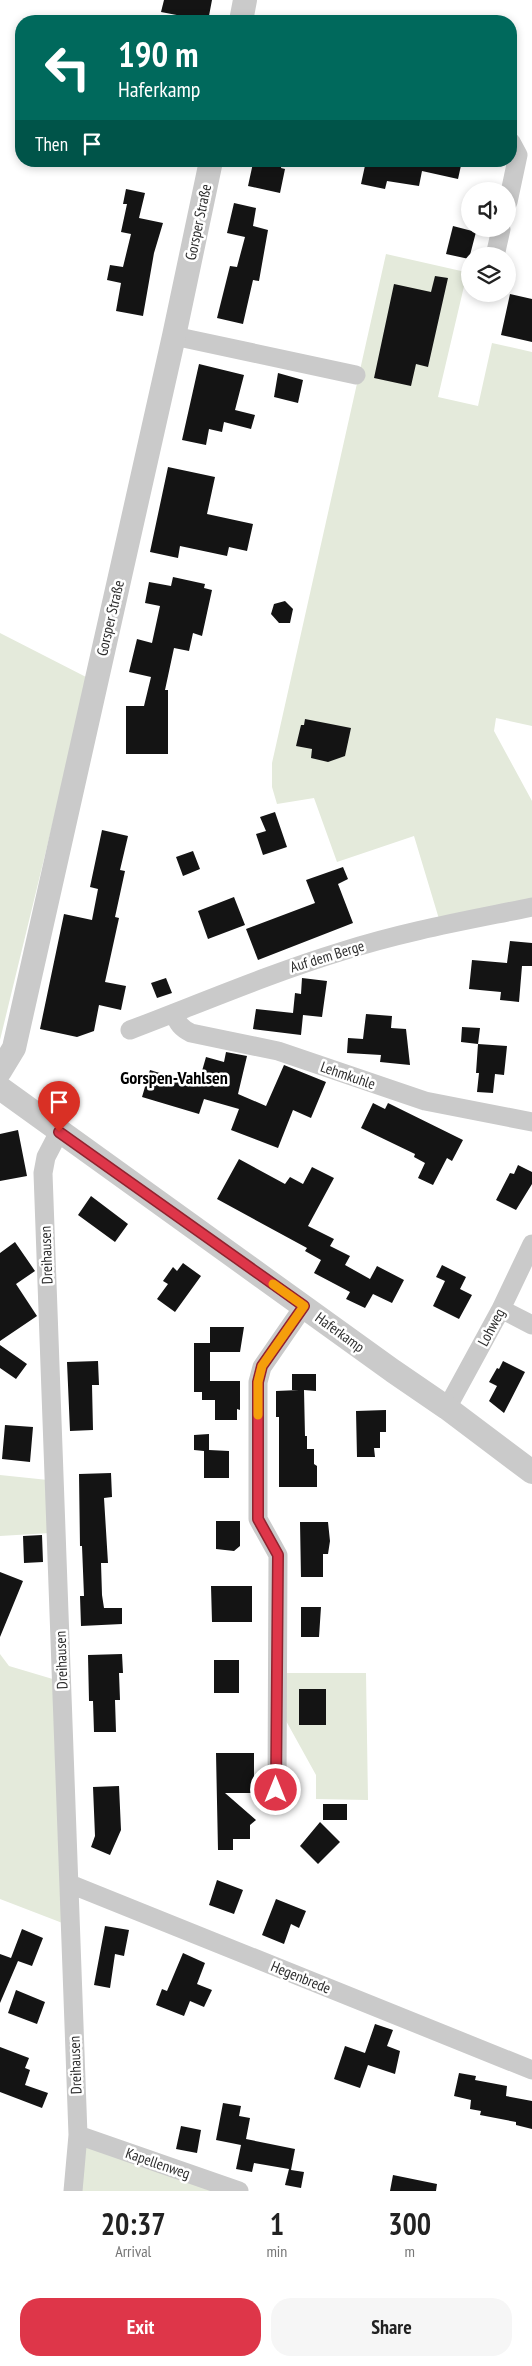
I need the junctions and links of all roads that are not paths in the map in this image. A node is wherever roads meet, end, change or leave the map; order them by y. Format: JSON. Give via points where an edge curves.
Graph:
{"nodes":[{"id":1,"x":245,"y":0,"type":"edge"},
{"id":2,"x":242,"y":15,"type":"edge"},
{"id":3,"x":210,"y":167,"type":"edge"},
{"id":4,"x":515,"y":167,"type":"edge"},
{"id":5,"x":512,"y":182,"type":"edge"},
{"id":6,"x":174,"y":336,"type":"junction"},
{"id":7,"x":356,"y":375,"type":"dead end"},
{"id":8,"x":532,"y":907,"type":"edge"},
{"id":9,"x":174,"y":1013,"type":"junction"},
{"id":10,"x":130,"y":1030,"type":"dead end"},
{"id":11,"x":0,"y":1070,"type":"edge"},
{"id":12,"x":0,"y":1088,"type":"edge"},
{"id":13,"x":532,"y":1122,"type":"edge"},
{"id":14,"x":59,"y":1132,"type":"junction"},
{"id":15,"x":532,"y":1244,"type":"edge"},
{"id":16,"x":304,"y":1306,"type":"junction"},
{"id":17,"x":501,"y":1309,"type":"junction"},
{"id":18,"x":532,"y":1325,"type":"edge"},
{"id":19,"x":447,"y":1408,"type":"junction"},
{"id":20,"x":532,"y":1472,"type":"edge"},
{"id":21,"x":276,"y":1790,"type":"dead end"},
{"id":22,"x":70,"y":1884,"type":"junction"},
{"id":23,"x":532,"y":2070,"type":"edge"},
{"id":24,"x":78,"y":2135,"type":"junction"},
{"id":25,"x":73,"y":2191,"type":"edge"},
{"id":26,"x":239,"y":2191,"type":"edge"}],
"edges":[{"from":1,"to":2,"type":"street"},
{"from":3,"to":6,"type":"street","name":"Gorsper Straße"},
{"from":4,"to":5,"type":"street"},
{"from":6,"to":7,"type":"street"},
{"from":6,"to":11,"type":"street","name":"Gorsper Straße","via":[[14,1048]]},
{"from":8,"to":9,"type":"street","name":"Auf dem Berge","via":[[401,934],[345,950]]},
{"from":9,"to":10,"type":"street","name":"Auf dem Berge"},
{"from":9,"to":13,"type":"street","name":"Lehmkuhle","via":[[182,1029],[191,1033],[278,1051],[425,1101]]},
{"from":12,"to":14,"type":"street","name":"Haferkamp"},
{"from":14,"to":16,"type":"street","name":"Haferkamp"},
{"from":14,"to":22,"type":"street","name":"Dreihausen","via":[[46,1158],[43,1173]]},
{"from":15,"to":17,"type":"street","name":"Lohweg"},
{"from":16,"to":19,"type":"street","name":"Haferkamp"},
{"from":16,"to":21,"type":"street","via":[[262,1366],[258,1382],[258,1519],[278,1555]]},
{"from":17,"to":18,"type":"street"},
{"from":17,"to":19,"type":"street","name":"Lohweg"},
{"from":19,"to":20,"type":"street","name":"Haferkamp"},
{"from":22,"to":23,"type":"street","name":"Hegenbrede"},
{"from":22,"to":24,"type":"street","name":"Dreihausen"},
{"from":24,"to":25,"type":"street","name":"Dreihausen"},
{"from":24,"to":26,"type":"street","name":"Kapellenweg"}]}
